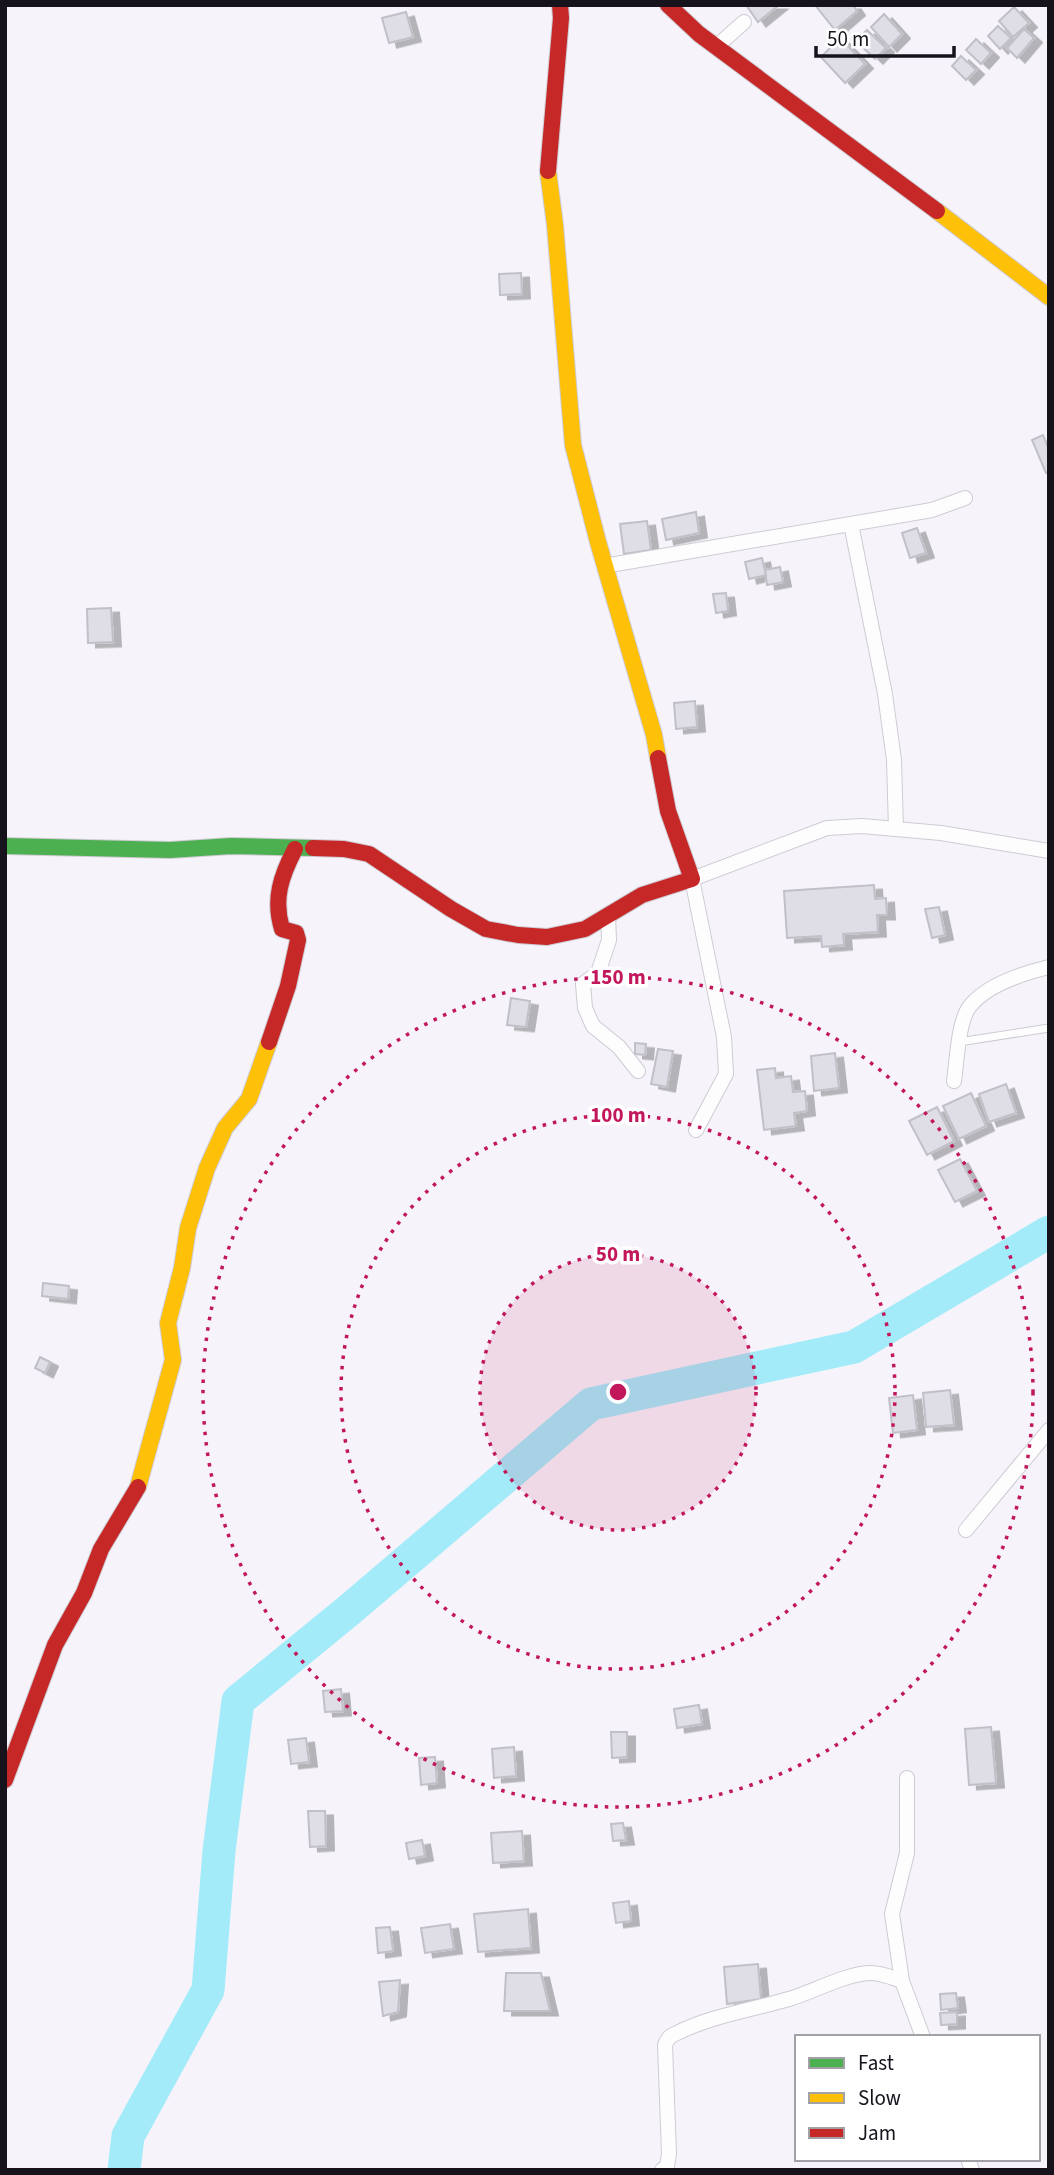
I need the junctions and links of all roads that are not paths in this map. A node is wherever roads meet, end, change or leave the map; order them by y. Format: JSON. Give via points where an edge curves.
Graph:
{"nodes":[{"id":1,"x":560,"y":5,"type":"edge"},
{"id":2,"x":668,"y":5,"type":"edge"},
{"id":3,"x":744,"y":22,"type":"dead end"},
{"id":4,"x":716,"y":47,"type":"junction"},
{"id":5,"x":1049,"y":297,"type":"edge"},
{"id":6,"x":965,"y":498,"type":"dead end"},
{"id":7,"x":851,"y":523,"type":"junction"},
{"id":8,"x":604,"y":566,"type":"junction"},
{"id":9,"x":896,"y":829,"type":"junction"},
{"id":10,"x":5,"y":846,"type":"edge"},
{"id":11,"x":295,"y":849,"type":"junction"},
{"id":12,"x":1049,"y":852,"type":"edge"},
{"id":13,"x":692,"y":879,"type":"junction"},
{"id":14,"x":608,"y":916,"type":"junction"},
{"id":15,"x":1049,"y":967,"type":"edge"},
{"id":16,"x":1049,"y":1028,"type":"edge"},
{"id":17,"x":959,"y":1042,"type":"junction"},
{"id":18,"x":638,"y":1071,"type":"dead end"},
{"id":19,"x":954,"y":1081,"type":"dead end"},
{"id":20,"x":696,"y":1130,"type":"dead end"},
{"id":21,"x":1049,"y":1430,"type":"edge"},
{"id":22,"x":966,"y":1530,"type":"dead end"},
{"id":23,"x":906,"y":1778,"type":"dead end"},
{"id":24,"x":5,"y":1780,"type":"edge"},
{"id":25,"x":902,"y":1982,"type":"junction"},
{"id":26,"x":922,"y":2035,"type":"edge"},
{"id":27,"x":662,"y":2170,"type":"edge"}],
"edges":[{"from":1,"to":8,"type":"street","via":[[547,164],[572,445]]},
{"from":2,"to":4,"type":"street"},
{"from":3,"to":4,"type":"street"},
{"from":4,"to":5,"type":"street"},
{"from":6,"to":7,"type":"street","via":[[932,509]]},
{"from":7,"to":8,"type":"street"},
{"from":7,"to":9,"type":"street","via":[[885,694],[894,760]]},
{"from":8,"to":13,"type":"street","via":[[654,735],[668,811]]},
{"from":9,"to":12,"type":"street"},
{"from":9,"to":13,"type":"street","via":[[827,828]]},
{"from":10,"to":11,"type":"street"},
{"from":11,"to":14,"type":"street","via":[[369,854],[486,929],[547,937],[585,929]]},
{"from":11,"to":24,"type":"street","via":[[276,893],[282,929],[296,933],[298,940],[288,986],[249,1099],[225,1128],[188,1228],[168,1323],[173,1360],[139,1485],[101,1549],[55,1645]]},
{"from":13,"to":14,"type":"street","via":[[642,895]]},
{"from":13,"to":20,"type":"street","via":[[724,1037],[726,1074]]},
{"from":14,"to":18,"type":"street","via":[[609,940],[598,973],[583,984],[585,1009],[593,1026],[619,1047]]},
{"from":15,"to":17,"type":"street","via":[[993,988],[970,1006]]},
{"from":16,"to":17,"type":"lane"},
{"from":17,"to":19,"type":"street"},
{"from":21,"to":22,"type":"street"},
{"from":23,"to":25,"type":"street","via":[[907,1853],[892,1914]]},
{"from":25,"to":26,"type":"street"},
{"from":25,"to":27,"type":"street","via":[[870,1973],[746,2009],[668,2038],[669,2154]]}]}
